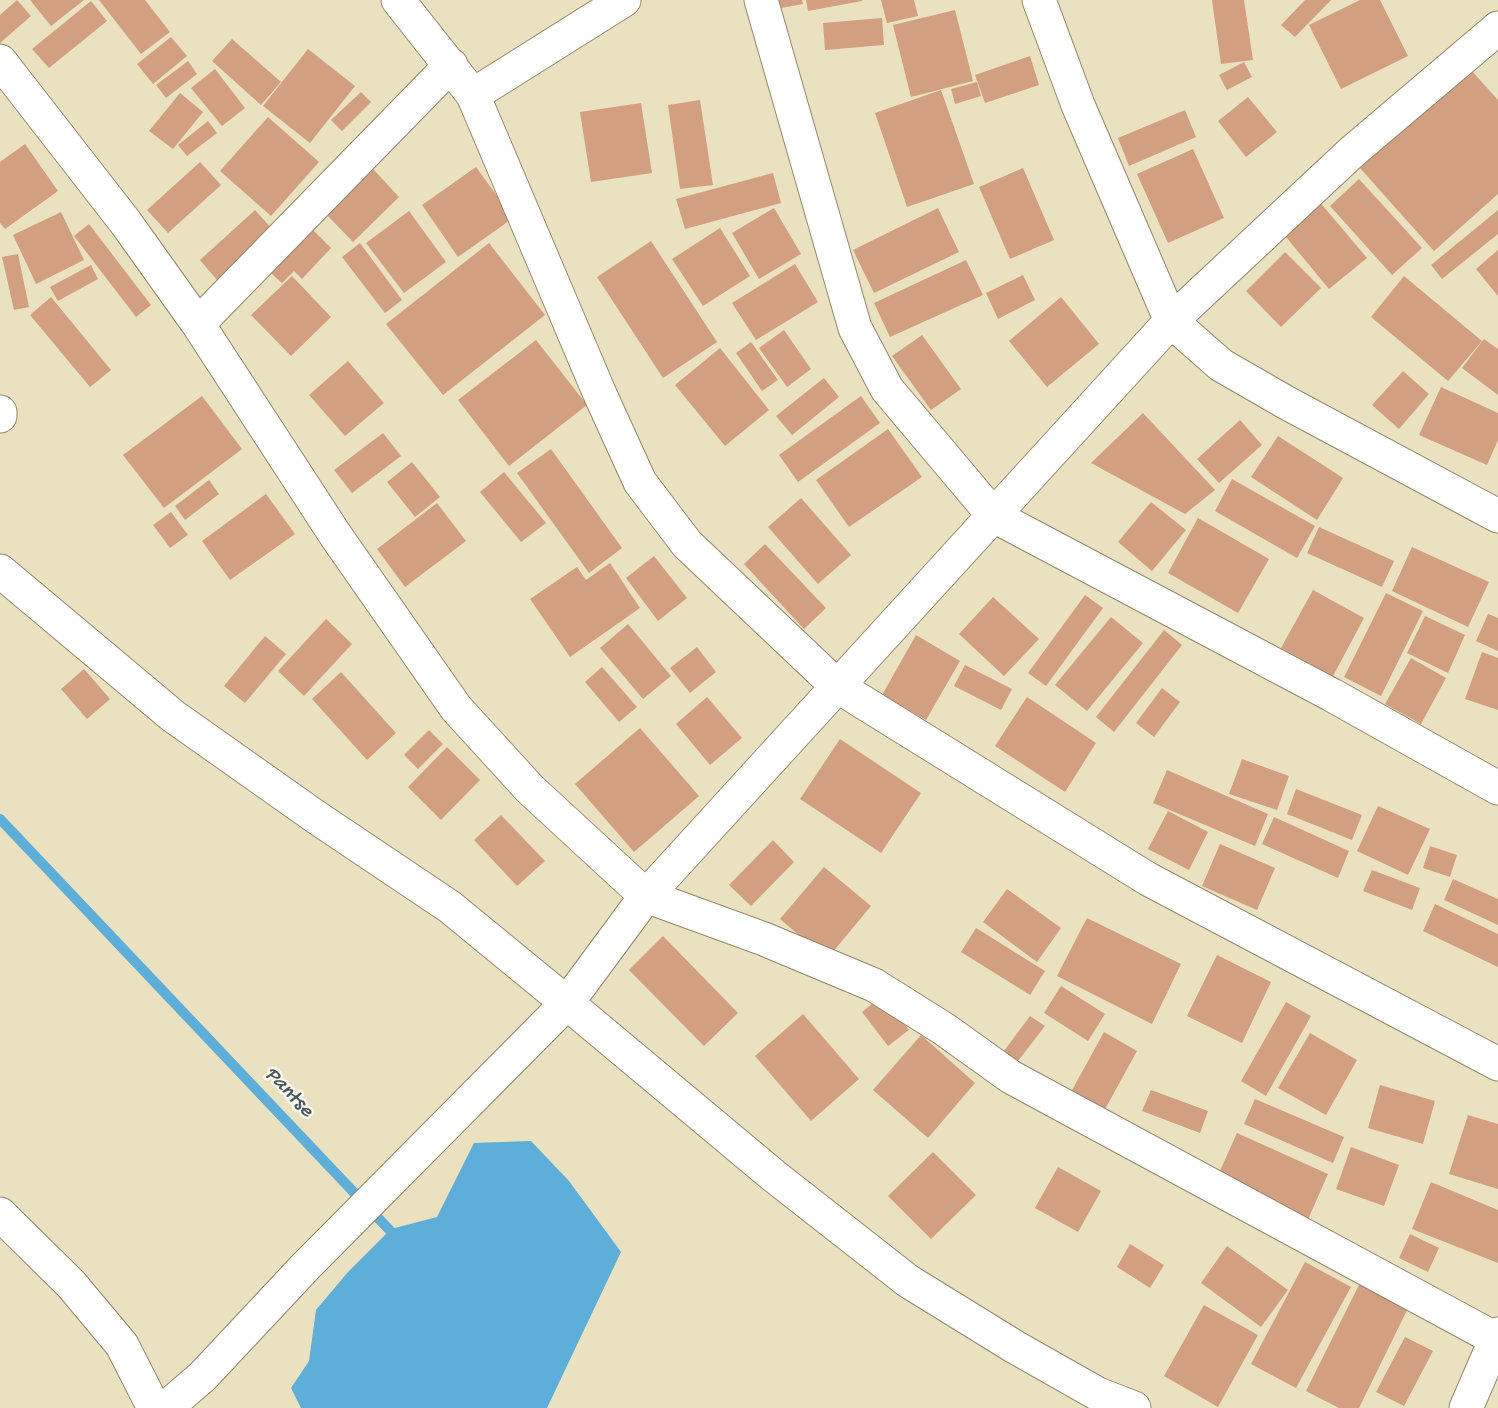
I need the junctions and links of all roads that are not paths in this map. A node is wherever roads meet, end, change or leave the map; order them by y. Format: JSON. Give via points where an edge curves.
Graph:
{"nodes":[{"id":1,"x":398,"y":0,"type":"edge"},
{"id":2,"x":624,"y":0,"type":"edge"},
{"id":3,"x":761,"y":0,"type":"edge"},
{"id":4,"x":1039,"y":0,"type":"edge"},
{"id":5,"x":1498,"y":28,"type":"edge"},
{"id":6,"x":0,"y":62,"type":"edge"},
{"id":7,"x":451,"y":65,"type":"junction"},
{"id":8,"x":473,"y":95,"type":"junction"},
{"id":9,"x":1171,"y":321,"type":"junction"},
{"id":10,"x":198,"y":324,"type":"junction"},
{"id":11,"x":994,"y":516,"type":"junction"},
{"id":12,"x":1498,"y":516,"type":"edge"},
{"id":13,"x":0,"y":571,"type":"edge"},
{"id":14,"x":837,"y":686,"type":"junction"},
{"id":15,"x":1498,"y":788,"type":"edge"},
{"id":16,"x":645,"y":896,"type":"junction"},
{"id":17,"x":567,"y":1003,"type":"junction"},
{"id":18,"x":1498,"y":1064,"type":"edge"},
{"id":19,"x":0,"y":1214,"type":"edge"},
{"id":20,"x":1497,"y":1337,"type":"edge"},
{"id":21,"x":154,"y":1408,"type":"edge"},
{"id":22,"x":166,"y":1408,"type":"edge"},
{"id":23,"x":1134,"y":1408,"type":"edge"},
{"id":24,"x":1466,"y":1408,"type":"edge"}],
"edges":[{"from":1,"to":7,"type":"street"},
{"from":2,"to":8,"type":"street"},
{"from":3,"to":11,"type":"street","via":[[855,328],[886,389]]},
{"from":4,"to":9,"type":"street","via":[[1078,105]]},
{"from":5,"to":9,"type":"street","via":[[1353,151]]},
{"from":6,"to":10,"type":"street","via":[[126,223]]},
{"from":7,"to":8,"type":"street"},
{"from":7,"to":10,"type":"street"},
{"from":8,"to":14,"type":"street","via":[[640,482],[687,544]]},
{"from":9,"to":11,"type":"street"},
{"from":9,"to":12,"type":"street","via":[[1221,365]]},
{"from":10,"to":16,"type":"street","via":[[336,536],[456,708],[530,789]]},
{"from":11,"to":14,"type":"street"},
{"from":11,"to":15,"type":"street","via":[[1332,695]]},
{"from":13,"to":17,"type":"street","via":[[173,716],[450,908]]},
{"from":14,"to":16,"type":"street"},
{"from":14,"to":18,"type":"street","via":[[1148,879]]},
{"from":16,"to":17,"type":"street"},
{"from":16,"to":20,"type":"street","via":[[764,939],[874,985],[1011,1077]]},
{"from":17,"to":22,"type":"street","via":[[202,1376]]},
{"from":17,"to":23,"type":"street","via":[[774,1176],[908,1281],[1098,1394]]},
{"from":19,"to":21,"type":"street","via":[[71,1284],[122,1345]]},
{"from":20,"to":24,"type":"street"}]}
